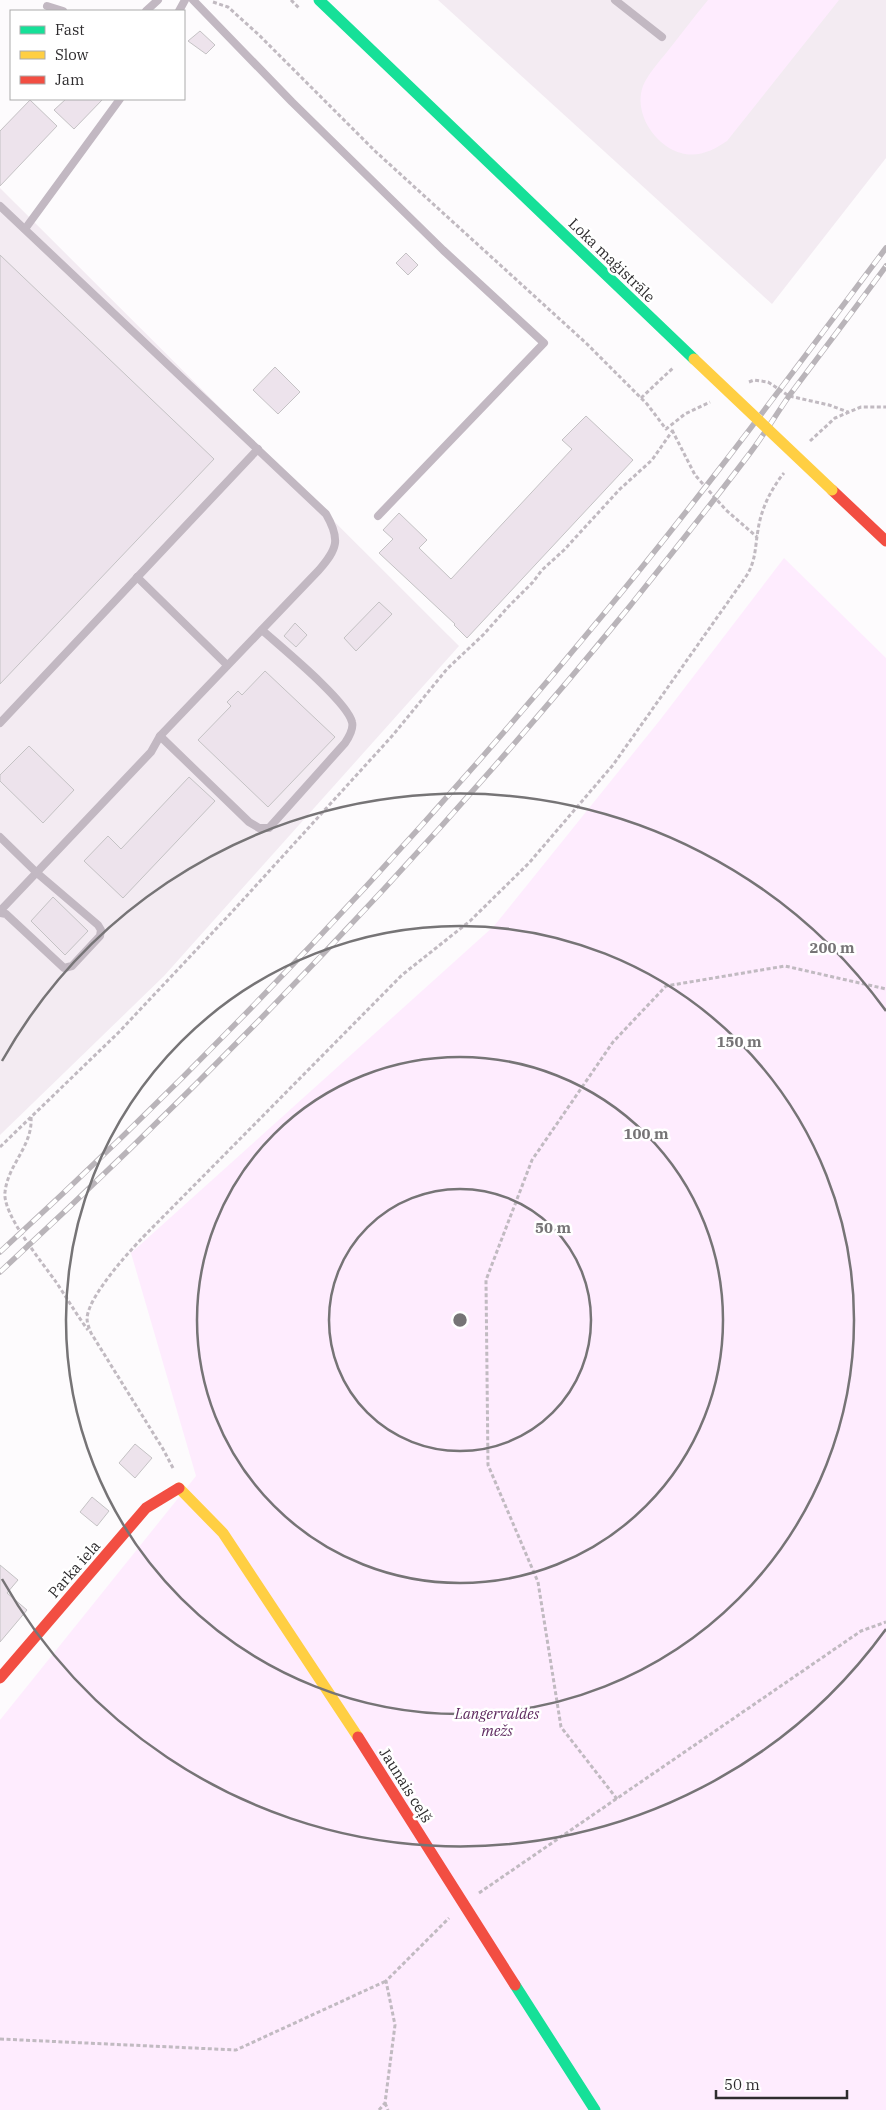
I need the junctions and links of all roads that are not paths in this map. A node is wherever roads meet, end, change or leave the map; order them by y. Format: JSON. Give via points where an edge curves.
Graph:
{"nodes":[{"id":1,"x":158,"y":0,"type":"edge"},
{"id":2,"x":193,"y":0,"type":"edge"},
{"id":3,"x":319,"y":0,"type":"edge"},
{"id":4,"x":615,"y":0,"type":"edge"},
{"id":5,"x":47,"y":6,"type":"dead end"},
{"id":6,"x":60,"y":10,"type":"edge"},
{"id":7,"x":147,"y":10,"type":"edge"},
{"id":8,"x":662,"y":37,"type":"dead end"},
{"id":9,"x":119,"y":100,"type":"edge"},
{"id":10,"x":0,"y":206,"type":"edge"},
{"id":11,"x":25,"y":230,"type":"junction"},
{"id":12,"x":258,"y":449,"type":"junction"},
{"id":13,"x":378,"y":516,"type":"dead end"},
{"id":14,"x":886,"y":541,"type":"edge"},
{"id":15,"x":137,"y":577,"type":"junction"},
{"id":16,"x":262,"y":630,"type":"junction"},
{"id":17,"x":227,"y":665,"type":"junction"},
{"id":18,"x":0,"y":723,"type":"edge"},
{"id":19,"x":160,"y":736,"type":"junction"},
{"id":20,"x":0,"y":837,"type":"edge"},
{"id":21,"x":37,"y":873,"type":"junction"},
{"id":22,"x":0,"y":912,"type":"edge"},
{"id":23,"x":178,"y":1486,"type":"joint"},
{"id":24,"x":0,"y":1678,"type":"edge"},
{"id":25,"x":595,"y":2110,"type":"edge"}],
"edges":[{"from":1,"to":7,"type":"lane"},
{"from":2,"to":13,"type":"lane","via":[[292,102],[544,343]]},
{"from":3,"to":14,"type":"street","name":"Loka maģistrāle","bridge":true},
{"from":4,"to":8,"type":"lane"},
{"from":5,"to":6,"type":"lane"},
{"from":9,"to":11,"type":"lane"},
{"from":10,"to":11,"type":"lane"},
{"from":11,"to":12,"type":"lane"},
{"from":12,"to":15,"type":"lane"},
{"from":12,"to":16,"type":"lane","via":[[326,514],[334,527],[336,540],[333,554]]},
{"from":15,"to":17,"type":"lane"},
{"from":15,"to":18,"type":"lane"},
{"from":16,"to":17,"type":"lane"},
{"from":16,"to":19,"type":"lane","via":[[348,710],[353,724],[345,743],[269,828],[258,828],[249,822]]},
{"from":17,"to":19,"type":"lane"},
{"from":19,"to":21,"type":"lane","via":[[151,752]]},
{"from":20,"to":21,"type":"lane"},
{"from":21,"to":22,"type":"lane"},
{"from":21,"to":22,"type":"lane","via":[[101,930],[100,936],[72,966],[64,968],[56,962],[6,914]]},
{"from":23,"to":24,"type":"street","name":"Parka iela","via":[[146,1508]]},
{"from":23,"to":25,"type":"street","name":"Jaunais ceļš","via":[[223,1533],[362,1742]]}]}
